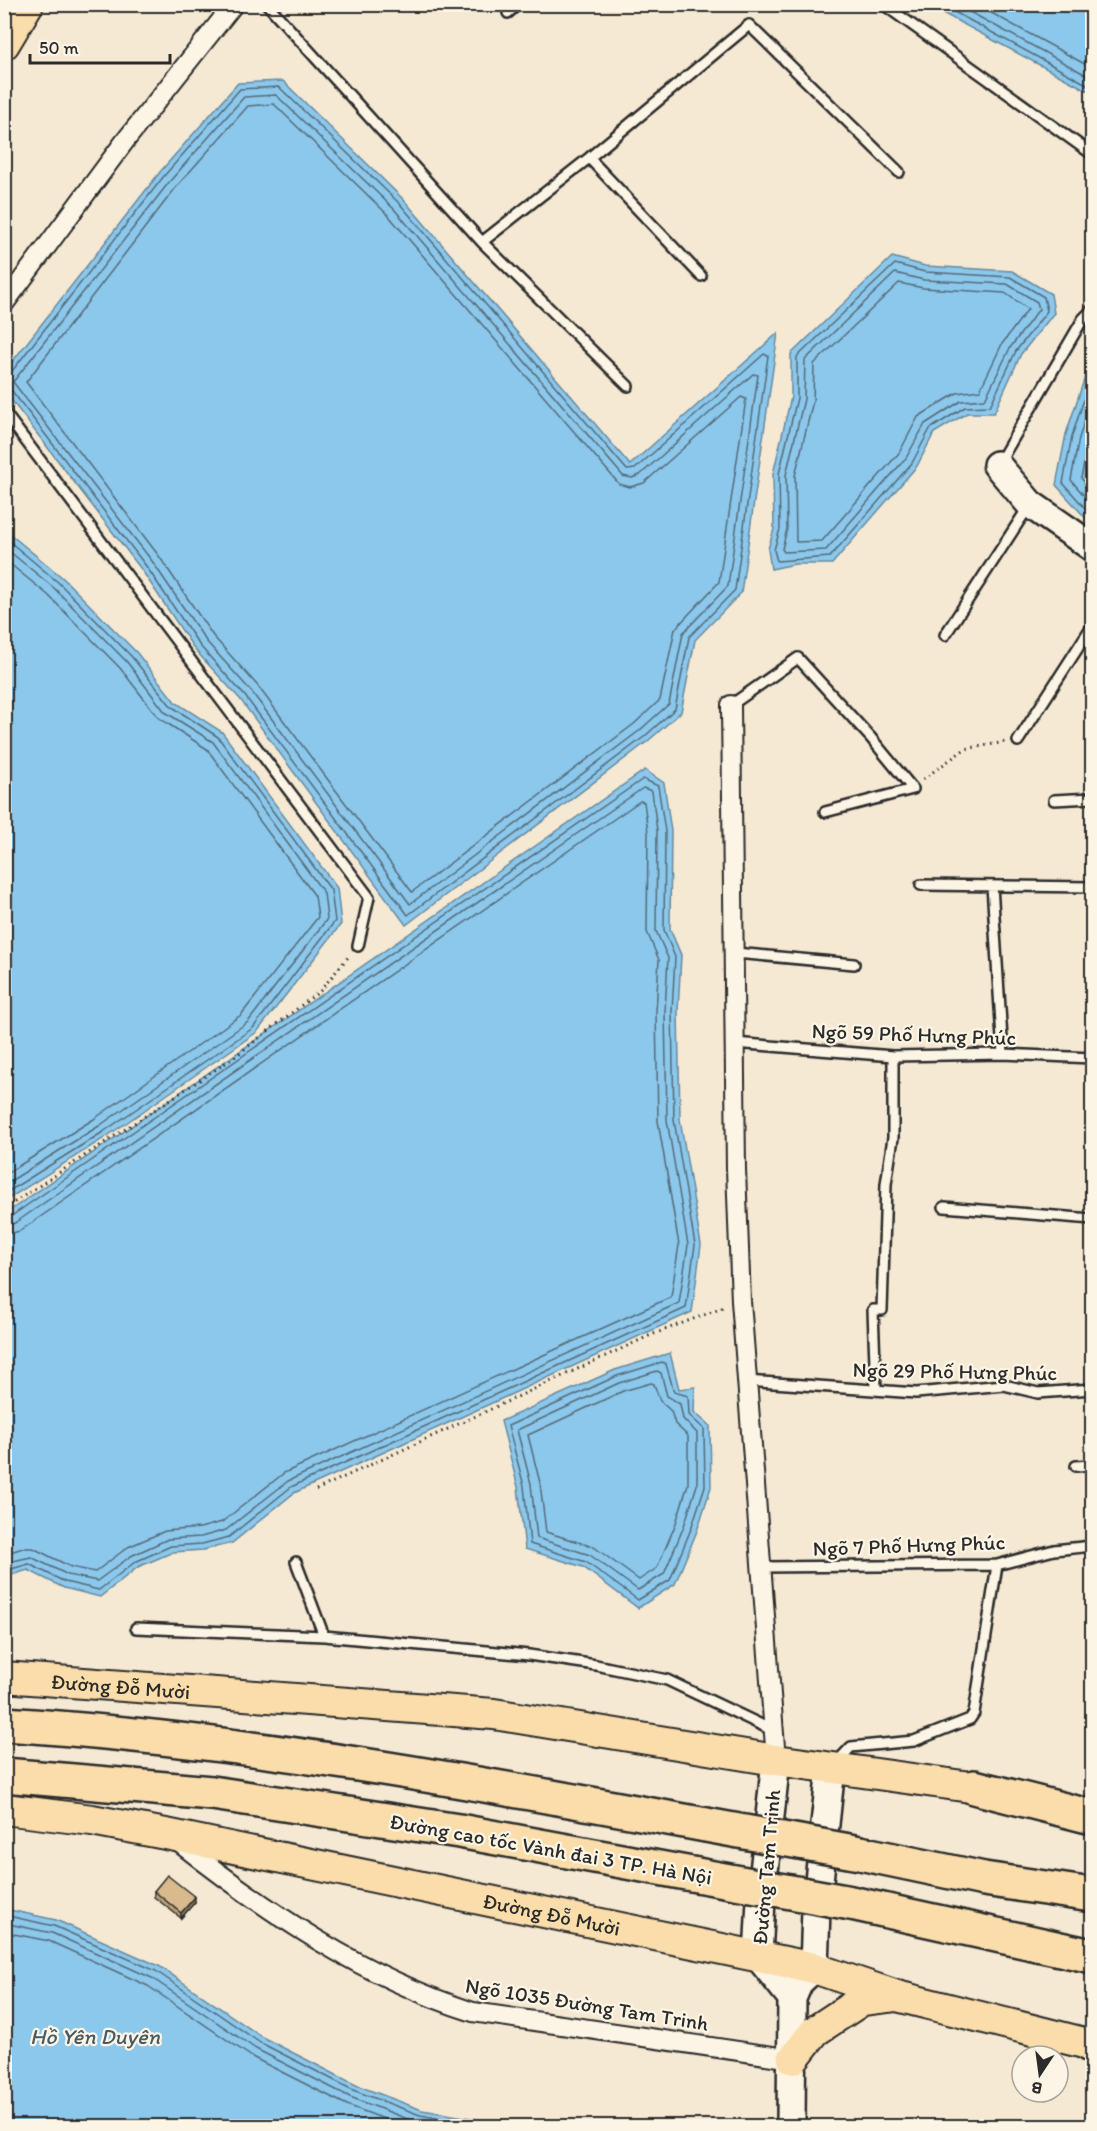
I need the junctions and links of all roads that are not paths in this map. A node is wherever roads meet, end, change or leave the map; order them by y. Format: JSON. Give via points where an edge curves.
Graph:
{"nodes":[{"id":1,"x":28,"y":4,"type":"edge"},
{"id":2,"x":234,"y":4,"type":"edge"},
{"id":3,"x":267,"y":4,"type":"edge"},
{"id":4,"x":518,"y":4,"type":"edge"},
{"id":5,"x":883,"y":4,"type":"edge"},
{"id":6,"x":508,"y":13,"type":"dead end"},
{"id":7,"x":4,"y":44,"type":"edge"},
{"id":8,"x":1092,"y":154,"type":"edge"},
{"id":9,"x":589,"y":158,"type":"junction"},
{"id":10,"x":899,"y":172,"type":"dead end"},
{"id":11,"x":482,"y":242,"type":"junction"},
{"id":12,"x":701,"y":276,"type":"dead end"},
{"id":13,"x":4,"y":304,"type":"edge"},
{"id":14,"x":1092,"y":310,"type":"edge"},
{"id":15,"x":628,"y":386,"type":"dead end"},
{"id":16,"x":4,"y":412,"type":"edge"},
{"id":17,"x":997,"y":465,"type":"joint"},
{"id":18,"x":1030,"y":504,"type":"junction"},
{"id":19,"x":1092,"y":548,"type":"edge"},
{"id":20,"x":1092,"y":626,"type":"edge"},
{"id":21,"x":945,"y":635,"type":"dead end"},
{"id":22,"x":731,"y":705,"type":"joint"},
{"id":23,"x":1018,"y":741,"type":"road end"},
{"id":24,"x":1092,"y":798,"type":"edge"},
{"id":25,"x":1054,"y":800,"type":"dead end"},
{"id":26,"x":825,"y":812,"type":"dead end"},
{"id":27,"x":921,"y":885,"type":"dead end"},
{"id":28,"x":992,"y":886,"type":"junction"},
{"id":29,"x":1092,"y":887,"type":"edge"},
{"id":30,"x":358,"y":946,"type":"road end"},
{"id":31,"x":735,"y":953,"type":"junction"},
{"id":32,"x":854,"y":964,"type":"dead end"},
{"id":33,"x":734,"y":1043,"type":"junction"},
{"id":34,"x":1003,"y":1054,"type":"junction"},
{"id":35,"x":893,"y":1056,"type":"junction"},
{"id":36,"x":1092,"y":1058,"type":"edge"},
{"id":37,"x":944,"y":1208,"type":"dead end"},
{"id":38,"x":1092,"y":1219,"type":"edge"},
{"id":39,"x":745,"y":1381,"type":"junction"},
{"id":40,"x":1092,"y":1389,"type":"edge"},
{"id":41,"x":876,"y":1390,"type":"junction"},
{"id":42,"x":1092,"y":1465,"type":"edge"},
{"id":43,"x":1076,"y":1466,"type":"dead end"},
{"id":44,"x":1092,"y":1546,"type":"edge"},
{"id":45,"x":296,"y":1562,"type":"dead end"},
{"id":46,"x":998,"y":1565,"type":"junction"},
{"id":47,"x":760,"y":1567,"type":"junction"},
{"id":48,"x":136,"y":1628,"type":"dead end"},
{"id":49,"x":324,"y":1636,"type":"junction"},
{"id":50,"x":4,"y":1677,"type":"edge"},
{"id":51,"x":4,"y":1724,"type":"edge"},
{"id":52,"x":774,"y":1731,"type":"junction"},
{"id":53,"x":776,"y":1760,"type":"junction"},
{"id":54,"x":831,"y":1768,"type":"junction"},
{"id":55,"x":4,"y":1774,"type":"edge"},
{"id":56,"x":974,"y":1787,"type":"junction"},
{"id":57,"x":1092,"y":1806,"type":"edge"},
{"id":58,"x":4,"y":1809,"type":"edge"},
{"id":59,"x":1092,"y":1816,"type":"edge"},
{"id":60,"x":171,"y":1835,"type":"junction"},
{"id":61,"x":1092,"y":1895,"type":"edge"},
{"id":62,"x":758,"y":1956,"type":"junction"},
{"id":63,"x":1092,"y":1956,"type":"edge"},
{"id":64,"x":814,"y":1968,"type":"junction"},
{"id":65,"x":897,"y":1996,"type":"junction"},
{"id":66,"x":792,"y":1998,"type":"junction"},
{"id":67,"x":1092,"y":2045,"type":"edge"},
{"id":68,"x":793,"y":2059,"type":"junction"},
{"id":69,"x":791,"y":2127,"type":"edge"}],
"edges":[{"from":1,"to":7,"type":"main road"},
{"from":2,"to":13,"type":"street","via":[[125,141]]},
{"from":3,"to":11,"type":"lane"},
{"from":4,"to":6,"type":"lane"},
{"from":5,"to":8,"type":"lane"},
{"from":9,"to":10,"type":"lane","via":[[750,25]]},
{"from":9,"to":11,"type":"lane"},
{"from":9,"to":12,"type":"lane"},
{"from":11,"to":15,"type":"lane"},
{"from":14,"to":17,"type":"lane"},
{"from":16,"to":30,"type":"lane","via":[[369,897]]},
{"from":17,"to":18,"type":"main road"},
{"from":18,"to":19,"type":"main road"},
{"from":18,"to":21,"type":"lane"},
{"from":20,"to":23,"type":"lane"},
{"from":22,"to":26,"type":"lane","via":[[798,658],[913,789]]},
{"from":22,"to":31,"type":"street"},
{"from":24,"to":25,"type":"lane"},
{"from":27,"to":28,"type":"lane"},
{"from":28,"to":29,"type":"lane"},
{"from":28,"to":34,"type":"lane"},
{"from":31,"to":32,"type":"lane"},
{"from":31,"to":33,"type":"street"},
{"from":33,"to":35,"type":"lane","name":"Ngõ 59 Phố Hưng Phúc"},
{"from":33,"to":39,"type":"street"},
{"from":34,"to":35,"type":"lane","name":"Ngõ 59 Phố Hưng Phúc"},
{"from":34,"to":36,"type":"lane","name":"Ngõ 59 Phố Hưng Phúc"},
{"from":35,"to":41,"type":"lane","via":[[882,1310],[873,1310]]},
{"from":37,"to":38,"type":"lane"},
{"from":39,"to":41,"type":"lane","name":"Ngõ 29 Phố Hưng Phúc"},
{"from":39,"to":47,"type":"street"},
{"from":40,"to":41,"type":"lane","name":"Ngõ 29 Phố Hưng Phúc","via":[[1038,1393],[1004,1385],[916,1393]]},
{"from":42,"to":43,"type":"lane"},
{"from":44,"to":46,"type":"lane","name":"Ngõ 7 Phố Hưng Phúc","via":[[1054,1550]]},
{"from":45,"to":49,"type":"lane"},
{"from":46,"to":47,"type":"lane","name":"Ngõ 7 Phố Hưng Phúc"},
{"from":46,"to":54,"type":"lane","via":[[970,1719],[914,1741],[851,1747]]},
{"from":47,"to":52,"type":"street"},
{"from":48,"to":49,"type":"lane"},
{"from":49,"to":52,"type":"lane","via":[[596,1665],[667,1680]]},
{"from":50,"to":53,"type":"main road","name":"Đường Đỗ Mười","via":[[494,1714]]},
{"from":51,"to":61,"type":"highway","bridge":true,"via":[[218,1744],[467,1781],[984,1879]]},
{"from":52,"to":53,"type":"street"},
{"from":53,"to":54,"type":"main road","name":"Đường Đỗ Mười"},
{"from":53,"to":62,"type":"main road","name":"Đường Tam Trinh"},
{"from":54,"to":56,"type":"main road","name":"Đường Đỗ Mười"},
{"from":54,"to":64,"type":"main road","via":[[816,1909]]},
{"from":55,"to":63,"type":"highway","name":"Đường cao tốc Vành đai 3 TP. Hà Nội","bridge":true,"via":[[223,1795],[459,1831],[851,1904]]},
{"from":56,"to":57,"type":"main road","name":"Đường Đỗ Mười"},
{"from":56,"to":59,"type":"highway"},
{"from":58,"to":60,"type":"main road","name":"Đường Đỗ Mười"},
{"from":60,"to":62,"type":"main road","name":"Đường Đỗ Mười"},
{"from":60,"to":68,"type":"street","name":"Ngõ 1035 Đường Tam Trinh","via":[[227,1880],[349,1960],[425,1997],[473,2012]]},
{"from":62,"to":64,"type":"main road","name":"Đường Đỗ Mười"},
{"from":62,"to":66,"type":"main road","name":"Đường Tam Trinh"},
{"from":64,"to":65,"type":"main road","name":"Đường Đỗ Mười"},
{"from":64,"to":66,"type":"main road","via":[[799,1982]]},
{"from":65,"to":67,"type":"main road","name":"Đường Đỗ Mười"},
{"from":65,"to":68,"type":"main road","via":[[862,2000],[815,2031]]},
{"from":66,"to":68,"type":"main road"},
{"from":68,"to":69,"type":"main road"}]}
